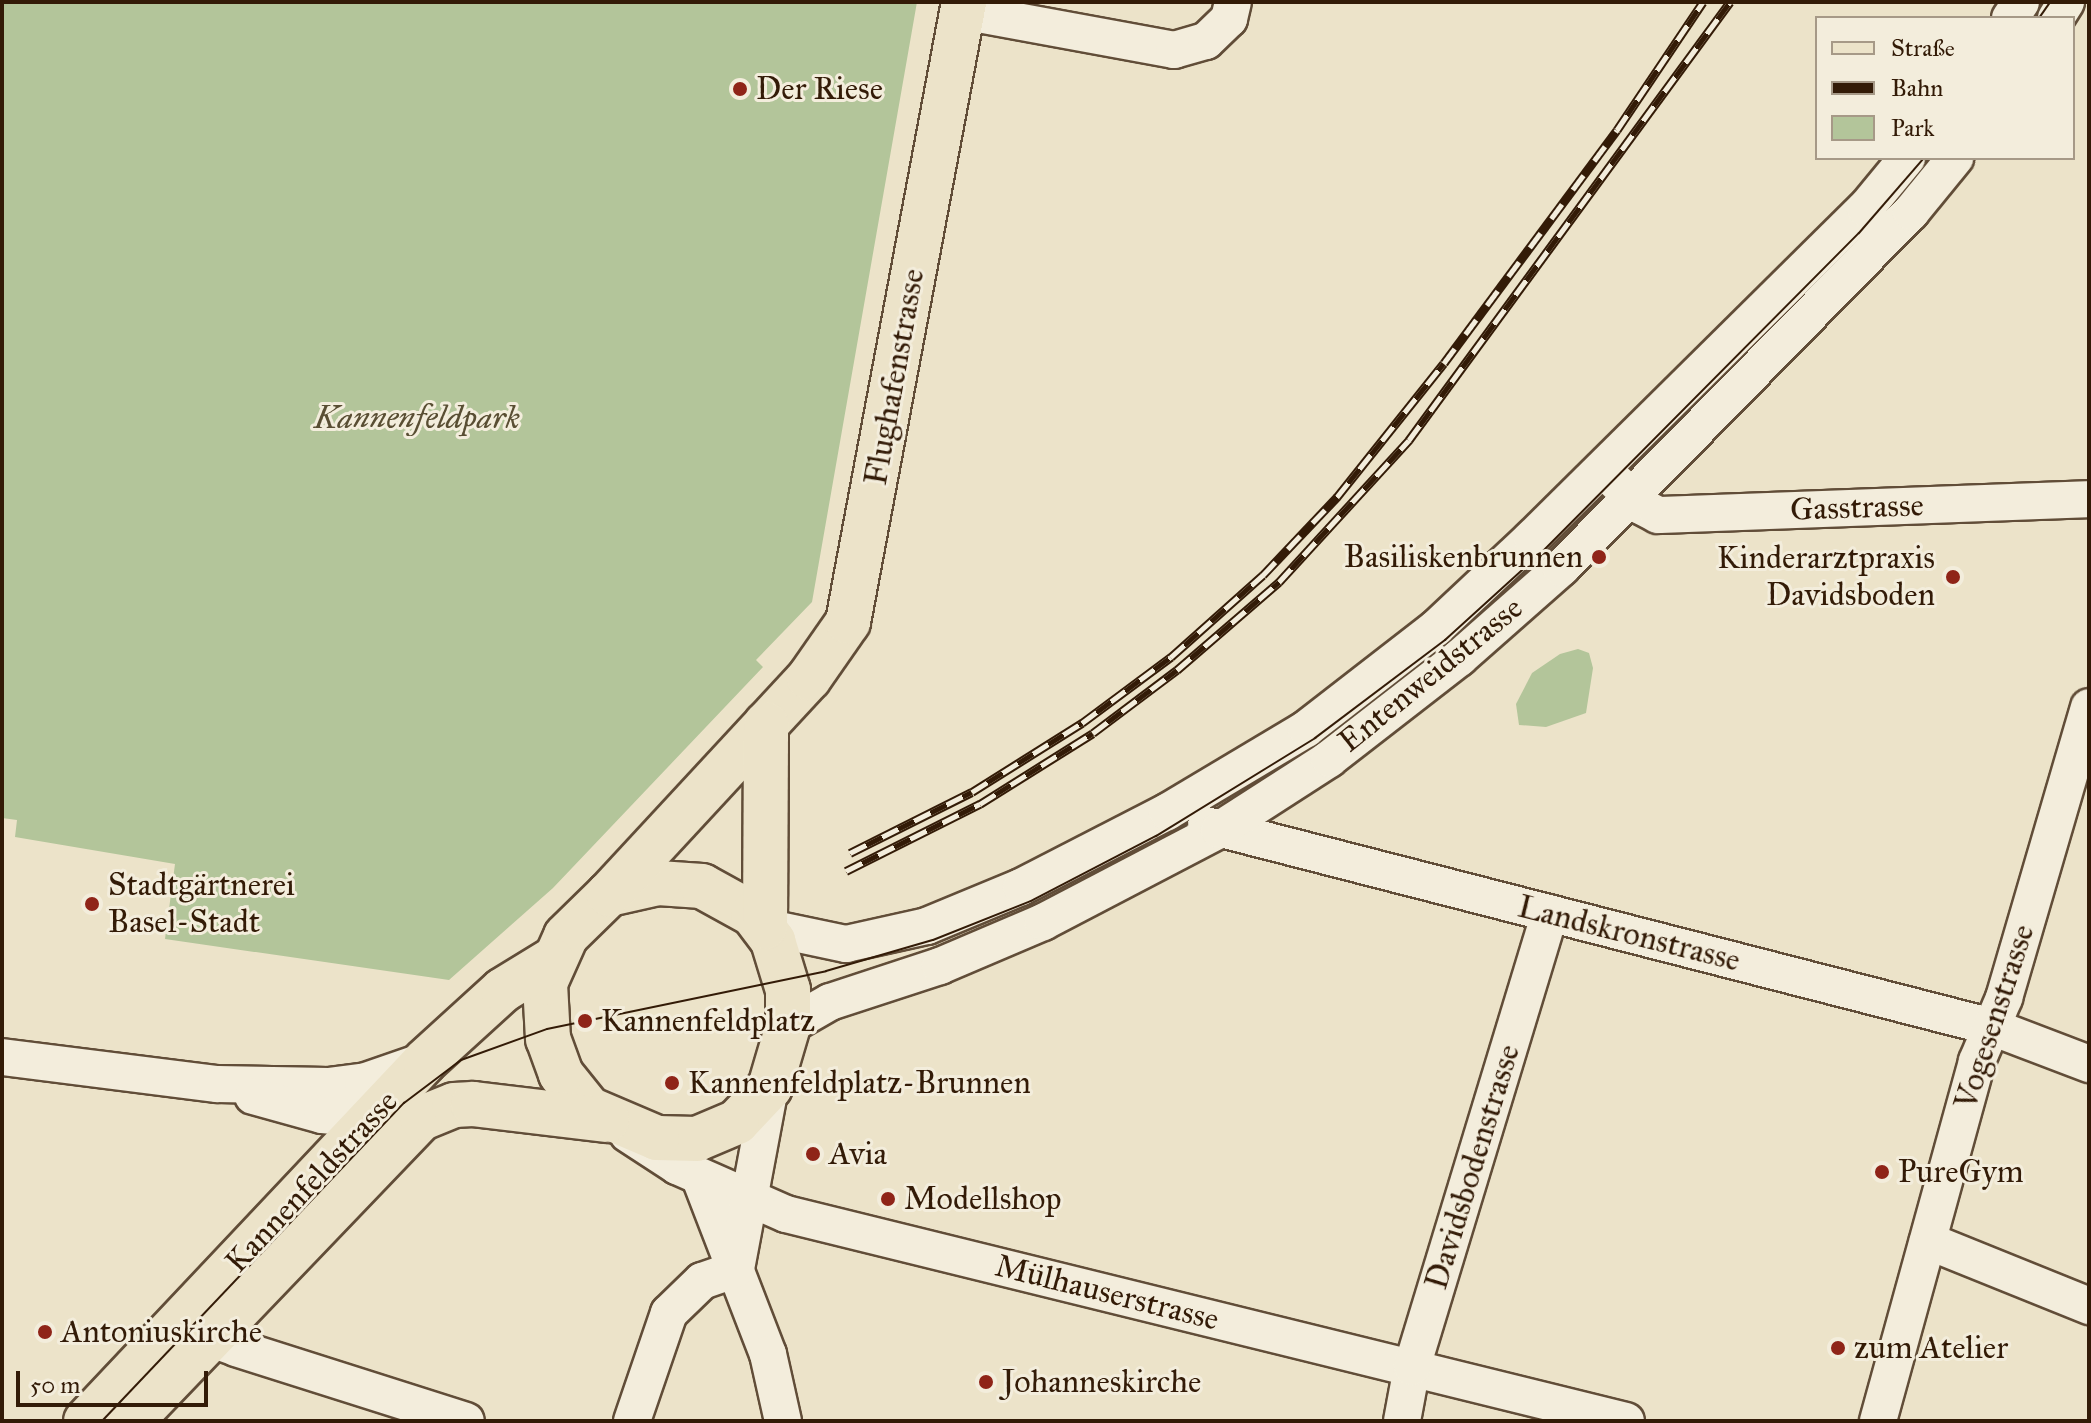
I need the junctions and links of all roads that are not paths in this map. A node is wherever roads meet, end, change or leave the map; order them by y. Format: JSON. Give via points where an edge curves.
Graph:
{"nodes":[{"id":1,"x":1233,"y":2,"type":"edge"},
{"id":2,"x":963,"y":7,"type":"edge"},
{"id":3,"x":1905,"y":160,"type":"edge"},
{"id":4,"x":1953,"y":160,"type":"edge"},
{"id":5,"x":1604,"y":469,"type":"junction"},
{"id":6,"x":1630,"y":497,"type":"junction"},
{"id":7,"x":2089,"y":499,"type":"edge"},
{"id":8,"x":2089,"y":707,"type":"edge"},
{"id":9,"x":766,"y":724,"type":"junction"},
{"id":10,"x":2078,"y":785,"type":"edge"},
{"id":11,"x":1167,"y":812,"type":"junction"},
{"id":12,"x":1219,"y":830,"type":"junction"},
{"id":13,"x":609,"y":894,"type":"junction"},
{"id":14,"x":1550,"y":914,"type":"junction"},
{"id":15,"x":765,"y":927,"type":"junction"},
{"id":16,"x":552,"y":960,"type":"junction"},
{"id":17,"x":788,"y":1026,"type":"junction"},
{"id":18,"x":1992,"y":1027,"type":"junction"},
{"id":19,"x":2,"y":1057,"type":"edge"},
{"id":20,"x":425,"y":1061,"type":"junction"},
{"id":21,"x":2089,"y":1064,"type":"edge"},
{"id":22,"x":217,"y":1084,"type":"junction"},
{"id":23,"x":770,"y":1087,"type":"junction"},
{"id":24,"x":422,"y":1118,"type":"junction"},
{"id":25,"x":369,"y":1120,"type":"junction"},
{"id":26,"x":607,"y":1120,"type":"junction"},
{"id":27,"x":700,"y":1178,"type":"junction"},
{"id":28,"x":752,"y":1202,"type":"junction"},
{"id":29,"x":1928,"y":1241,"type":"junction"},
{"id":30,"x":736,"y":1269,"type":"junction"},
{"id":31,"x":2089,"y":1306,"type":"edge"},
{"id":32,"x":197,"y":1328,"type":"junction"},
{"id":33,"x":1412,"y":1367,"type":"junction"},
{"id":34,"x":367,"y":1406,"type":"edge"},
{"id":35,"x":86,"y":1421,"type":"edge"},
{"id":36,"x":131,"y":1421,"type":"edge"},
{"id":37,"x":466,"y":1421,"type":"edge"},
{"id":38,"x":632,"y":1421,"type":"edge"},
{"id":39,"x":783,"y":1421,"type":"edge"},
{"id":40,"x":1402,"y":1421,"type":"edge"},
{"id":41,"x":1626,"y":1421,"type":"edge"},
{"id":42,"x":1878,"y":1421,"type":"edge"}],
"edges":[{"from":1,"to":2,"type":"street","via":[[1229,19],[1206,41],[1174,50]]},
{"from":2,"to":9,"type":"main road","name":"Flughafenstrasse","via":[[851,610],[833,648]]},
{"from":3,"to":5,"type":"street","name":"Entenweidstrasse","via":[[1865,209]]},
{"from":4,"to":6,"type":"street","name":"Entenweidstrasse","via":[[1911,212]]},
{"from":5,"to":6,"type":"street"},
{"from":5,"to":11,"type":"street","name":"Entenweidstrasse","via":[[1436,628],[1306,729]]},
{"from":6,"to":7,"type":"street","name":"Gasstrasse","via":[[1648,511],[1669,515]]},
{"from":6,"to":12,"type":"street","name":"Entenweidstrasse","via":[[1561,568],[1459,658],[1329,759]]},
{"from":8,"to":10,"type":"street","name":"Vogesenstrasse"},
{"from":9,"to":13,"type":"main road","name":"Flughafenstrasse"},
{"from":9,"to":15,"type":"main road"},
{"from":10,"to":18,"type":"street","name":"Vogesenstrasse"},
{"from":11,"to":12,"type":"street","name":"Landskronstrasse"},
{"from":11,"to":15,"type":"street","name":"Entenweidstrasse","via":[[1021,887],[889,938],[846,944]]},
{"from":12,"to":14,"type":"street","name":"Landskronstrasse"},
{"from":12,"to":17,"type":"street","name":"Entenweidstrasse","via":[[1043,922],[940,966],[830,1002]]},
{"from":13,"to":15,"type":"main road","via":[[658,883],[702,886],[735,900]]},
{"from":13,"to":16,"type":"main road","via":[[581,919]]},
{"from":14,"to":18,"type":"street","name":"Landskronstrasse"},
{"from":14,"to":33,"type":"street","name":"Davidsbodenstrasse"},
{"from":15,"to":17,"type":"main road","via":[[786,980]]},
{"from":16,"to":20,"type":"main road","name":"Kannenfeldstrasse","via":[[503,990]]},
{"from":16,"to":26,"type":"main road","via":[[544,1003],[551,1055],[574,1093]]},
{"from":17,"to":23,"type":"main road"},
{"from":18,"to":21,"type":"street","name":"Landskronstrasse"},
{"from":18,"to":29,"type":"street","name":"Vogesenstrasse","via":[[1977,1061]]},
{"from":19,"to":22,"type":"street"},
{"from":20,"to":22,"type":"street","via":[[340,1085]]},
{"from":20,"to":25,"type":"main road","name":"Kannenfeldstrasse"},
{"from":22,"to":25,"type":"street","via":[[295,1109]]},
{"from":23,"to":26,"type":"main road","via":[[737,1122],[697,1139],[657,1138]]},
{"from":23,"to":28,"type":"street"},
{"from":24,"to":25,"type":"street"},
{"from":24,"to":26,"type":"main road","name":"Kannenfeldstrasse","via":[[454,1105],[473,1104]]},
{"from":24,"to":32,"type":"main road","name":"Kannenfeldstrasse"},
{"from":25,"to":32,"type":"main road","name":"Kannenfeldstrasse"},
{"from":26,"to":27,"type":"street","name":"Mülhauserstrasse"},
{"from":27,"to":28,"type":"street","name":"Mülhauserstrasse"},
{"from":27,"to":30,"type":"street"},
{"from":28,"to":30,"type":"street"},
{"from":28,"to":33,"type":"street","name":"Mülhauserstrasse"},
{"from":29,"to":31,"type":"street"},
{"from":29,"to":42,"type":"street","name":"Vogesenstrasse"},
{"from":30,"to":38,"type":"street","via":[[702,1281],[669,1313]]},
{"from":30,"to":39,"type":"street","via":[[768,1354]]},
{"from":32,"to":34,"type":"street"},
{"from":32,"to":35,"type":"main road","name":"Kannenfeldstrasse"},
{"from":32,"to":36,"type":"main road","name":"Kannenfeldstrasse"},
{"from":33,"to":40,"type":"street","name":"Davidsbodenstrasse"},
{"from":33,"to":41,"type":"street","name":"Mülhauserstrasse"},
{"from":34,"to":37,"type":"street"}]}
